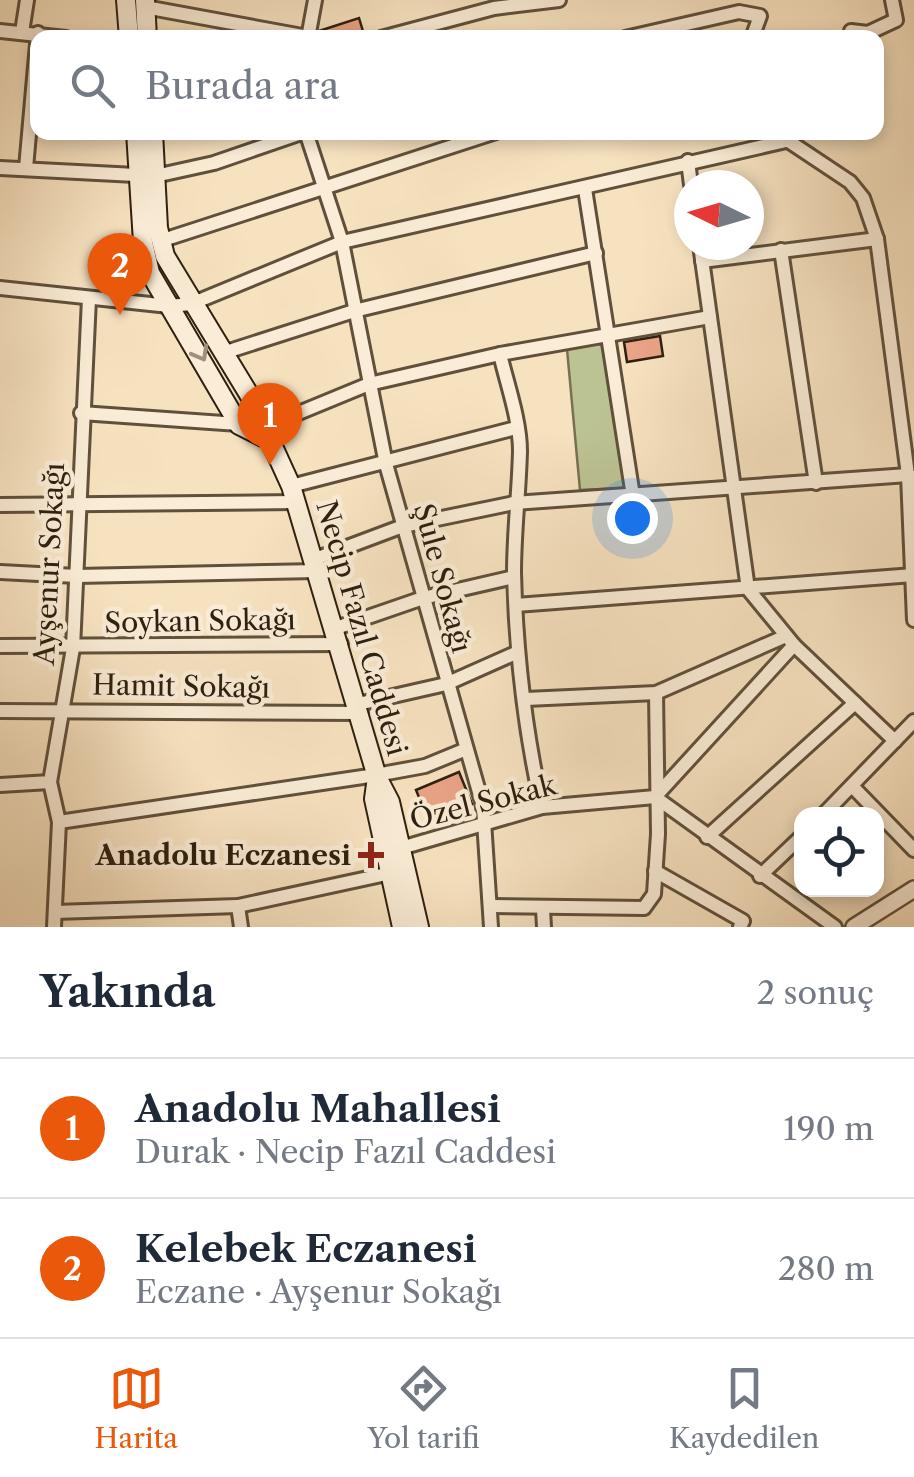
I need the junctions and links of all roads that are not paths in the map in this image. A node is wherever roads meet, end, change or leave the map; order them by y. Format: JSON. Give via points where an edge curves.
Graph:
{"nodes":[{"id":1,"x":27,"y":0,"type":"edge"},
{"id":2,"x":126,"y":0,"type":"edge"},
{"id":3,"x":315,"y":0,"type":"edge"},
{"id":4,"x":559,"y":0,"type":"edge"},
{"id":5,"x":892,"y":0,"type":"edge"},
{"id":6,"x":145,"y":4,"type":"edge"},
{"id":7,"x":128,"y":30,"type":"edge"},
{"id":8,"x":147,"y":30,"type":"edge"},
{"id":9,"x":273,"y":30,"type":"edge"},
{"id":10,"x":309,"y":30,"type":"edge"},
{"id":11,"x":412,"y":30,"type":"edge"},
{"id":12,"x":660,"y":30,"type":"edge"},
{"id":13,"x":755,"y":30,"type":"edge"},
{"id":14,"x":874,"y":30,"type":"edge"},
{"id":15,"x":0,"y":32,"type":"edge"},
{"id":16,"x":22,"y":32,"type":"junction"},
{"id":17,"x":30,"y":32,"type":"edge"},
{"id":18,"x":30,"y":123,"type":"edge"},
{"id":19,"x":138,"y":140,"type":"edge"},
{"id":20,"x":152,"y":140,"type":"edge"},
{"id":21,"x":282,"y":140,"type":"edge"},
{"id":22,"x":308,"y":140,"type":"edge"},
{"id":23,"x":471,"y":140,"type":"edge"},
{"id":24,"x":768,"y":140,"type":"edge"},
{"id":25,"x":785,"y":140,"type":"edge"},
{"id":26,"x":688,"y":161,"type":"junction"},
{"id":27,"x":0,"y":168,"type":"edge"},
{"id":28,"x":26,"y":168,"type":"junction"},
{"id":29,"x":689,"y":170,"type":"edge"},
{"id":30,"x":147,"y":176,"type":"junction"},
{"id":31,"x":325,"y":187,"type":"junction"},
{"id":32,"x":584,"y":189,"type":"junction"},
{"id":33,"x":877,"y":239,"type":"junction"},
{"id":34,"x":160,"y":241,"type":"junction"},
{"id":35,"x":342,"y":242,"type":"junction"},
{"id":36,"x":781,"y":250,"type":"junction"},
{"id":37,"x":764,"y":252,"type":"edge"},
{"id":38,"x":596,"y":253,"type":"junction"},
{"id":39,"x":702,"y":260,"type":"edge"},
{"id":40,"x":0,"y":288,"type":"edge"},
{"id":41,"x":89,"y":298,"type":"junction"},
{"id":42,"x":192,"y":304,"type":"junction"},
{"id":43,"x":169,"y":306,"type":"junction"},
{"id":44,"x":354,"y":311,"type":"junction"},
{"id":45,"x":710,"y":317,"type":"junction"},
{"id":46,"x":609,"y":333,"type":"junction"},
{"id":47,"x":223,"y":352,"type":"junction"},
{"id":48,"x":500,"y":354,"type":"junction"},
{"id":49,"x":369,"y":384,"type":"junction"},
{"id":50,"x":80,"y":413,"type":"junction"},
{"id":51,"x":239,"y":425,"type":"junction"},
{"id":52,"x":516,"y":428,"type":"junction"},
{"id":53,"x":268,"y":433,"type":"junction"},
{"id":54,"x":386,"y":464,"type":"junction"},
{"id":55,"x":911,"y":476,"type":"edge"},
{"id":56,"x":816,"y":483,"type":"junction"},
{"id":57,"x":733,"y":490,"type":"junction"},
{"id":58,"x":294,"y":494,"type":"junction"},
{"id":59,"x":633,"y":496,"type":"junction"},
{"id":60,"x":514,"y":503,"type":"junction"},
{"id":61,"x":0,"y":504,"type":"edge"},
{"id":62,"x":81,"y":507,"type":"junction"},
{"id":63,"x":403,"y":526,"type":"junction"},
{"id":64,"x":317,"y":565,"type":"junction"},
{"id":65,"x":0,"y":572,"type":"edge"},
{"id":66,"x":912,"y":574,"type":"edge"},
{"id":67,"x":77,"y":576,"type":"junction"},
{"id":68,"x":514,"y":577,"type":"junction"},
{"id":69,"x":748,"y":589,"type":"junction"},
{"id":70,"x":423,"y":598,"type":"junction"},
{"id":71,"x":516,"y":605,"type":"junction"},
{"id":72,"x":914,"y":620,"type":"edge"},
{"id":73,"x":339,"y":636,"type":"junction"},
{"id":74,"x":790,"y":641,"type":"junction"},
{"id":75,"x":0,"y":646,"type":"edge"},
{"id":76,"x":72,"y":648,"type":"junction"},
{"id":77,"x":518,"y":652,"type":"junction"},
{"id":78,"x":446,"y":684,"type":"junction"},
{"id":79,"x":656,"y":693,"type":"junction"},
{"id":80,"x":526,"y":699,"type":"junction"},
{"id":81,"x":855,"y":703,"type":"junction"},
{"id":82,"x":360,"y":708,"type":"junction"},
{"id":83,"x":62,"y":710,"type":"junction"},
{"id":84,"x":0,"y":711,"type":"edge"},
{"id":85,"x":914,"y":721,"type":"edge"},
{"id":86,"x":896,"y":741,"type":"junction"},
{"id":87,"x":464,"y":750,"type":"junction"},
{"id":88,"x":376,"y":776,"type":"junction"},
{"id":89,"x":50,"y":782,"type":"junction"},
{"id":90,"x":0,"y":785,"type":"edge"},
{"id":91,"x":854,"y":787,"type":"junction"},
{"id":92,"x":655,"y":797,"type":"junction"},
{"id":93,"x":832,"y":807,"type":"edge"},
{"id":94,"x":542,"y":808,"type":"junction"},
{"id":95,"x":59,"y":822,"type":"junction"},
{"id":96,"x":483,"y":823,"type":"junction"},
{"id":97,"x":706,"y":838,"type":"junction"},
{"id":98,"x":794,"y":844,"type":"edge"},
{"id":99,"x":401,"y":848,"type":"junction"},
{"id":100,"x":914,"y":850,"type":"edge"},
{"id":101,"x":655,"y":871,"type":"junction"},
{"id":102,"x":391,"y":872,"type":"junction"},
{"id":103,"x":760,"y":876,"type":"junction"},
{"id":104,"x":914,"y":890,"type":"edge"},
{"id":105,"x":238,"y":906,"type":"junction"},
{"id":106,"x":490,"y":906,"type":"junction"},
{"id":107,"x":544,"y":909,"type":"junction"},
{"id":108,"x":152,"y":910,"type":"junction"},
{"id":109,"x":55,"y":912,"type":"junction"},
{"id":110,"x":54,"y":927,"type":"edge"},
{"id":111,"x":152,"y":927,"type":"edge"},
{"id":112,"x":241,"y":927,"type":"edge"},
{"id":113,"x":402,"y":927,"type":"edge"},
{"id":114,"x":420,"y":927,"type":"edge"},
{"id":115,"x":490,"y":927,"type":"edge"},
{"id":116,"x":544,"y":927,"type":"edge"},
{"id":117,"x":740,"y":927,"type":"edge"},
{"id":118,"x":835,"y":927,"type":"edge"},
{"id":119,"x":854,"y":927,"type":"edge"}],
"edges":[{"from":1,"to":16,"type":"street"},
{"from":2,"to":7,"type":"main road"},
{"from":3,"to":10,"type":"street"},
{"from":4,"to":11,"type":"street","via":[[494,8]]},
{"from":5,"to":14,"type":"street","via":[[896,20]]},
{"from":6,"to":8,"type":"main road"},
{"from":6,"to":9,"type":"street"},
{"from":12,"to":13,"type":"street","via":[[738,12],[760,16]]},
{"from":15,"to":16,"type":"street"},
{"from":16,"to":17,"type":"street"},
{"from":18,"to":28,"type":"street"},
{"from":19,"to":30,"type":"main road"},
{"from":20,"to":30,"type":"main road"},
{"from":21,"to":30,"type":"street"},
{"from":22,"to":31,"type":"street","name":"Şule Sokağı"},
{"from":23,"to":31,"type":"street"},
{"from":24,"to":26,"type":"street"},
{"from":25,"to":33,"type":"street","via":[[850,182]]},
{"from":26,"to":29,"type":"street"},
{"from":26,"to":32,"type":"street"},
{"from":27,"to":28,"type":"street"},
{"from":28,"to":30,"type":"street"},
{"from":30,"to":34,"type":"main road"},
{"from":30,"to":43,"type":"main road","via":[[146,257]]},
{"from":31,"to":34,"type":"street"},
{"from":31,"to":35,"type":"street","name":"Şule Sokağı"},
{"from":32,"to":35,"type":"street"},
{"from":32,"to":38,"type":"street"},
{"from":33,"to":36,"type":"street"},
{"from":33,"to":55,"type":"street"},
{"from":34,"to":42,"type":"main road","name":"Necip Fazıl Caddesi"},
{"from":35,"to":42,"type":"street"},
{"from":35,"to":44,"type":"street","name":"Şule Sokağı"},
{"from":36,"to":37,"type":"street"},
{"from":36,"to":56,"type":"street"},
{"from":38,"to":44,"type":"street"},
{"from":38,"to":46,"type":"street"},
{"from":39,"to":45,"type":"street"},
{"from":40,"to":41,"type":"street"},
{"from":41,"to":43,"type":"street"},
{"from":41,"to":50,"type":"street","name":"Ayşenur Sokağı"},
{"from":42,"to":43,"type":"street"},
{"from":42,"to":47,"type":"main road","name":"Necip Fazıl Caddesi"},
{"from":43,"to":51,"type":"main road","one_way":true},
{"from":44,"to":47,"type":"street"},
{"from":44,"to":49,"type":"street","name":"Şule Sokağı"},
{"from":45,"to":46,"type":"street"},
{"from":45,"to":57,"type":"street"},
{"from":46,"to":48,"type":"street"},
{"from":46,"to":59,"type":"street"},
{"from":47,"to":53,"type":"main road","name":"Necip Fazıl Caddesi"},
{"from":48,"to":49,"type":"street"},
{"from":48,"to":52,"type":"street"},
{"from":49,"to":53,"type":"street"},
{"from":49,"to":54,"type":"street","name":"Şule Sokağı"},
{"from":50,"to":51,"type":"street"},
{"from":50,"to":62,"type":"street","name":"Ayşenur Sokağı"},
{"from":51,"to":53,"type":"main road"},
{"from":52,"to":54,"type":"street"},
{"from":52,"to":60,"type":"street"},
{"from":53,"to":58,"type":"main road","name":"Necip Fazıl Caddesi"},
{"from":54,"to":58,"type":"street"},
{"from":54,"to":63,"type":"street","name":"Şule Sokağı"},
{"from":55,"to":56,"type":"street"},
{"from":55,"to":66,"type":"street"},
{"from":56,"to":57,"type":"street"},
{"from":57,"to":59,"type":"street"},
{"from":57,"to":69,"type":"street"},
{"from":58,"to":62,"type":"street"},
{"from":58,"to":64,"type":"main road","name":"Necip Fazıl Caddesi"},
{"from":59,"to":60,"type":"street"},
{"from":60,"to":63,"type":"street"},
{"from":60,"to":68,"type":"street"},
{"from":61,"to":62,"type":"street"},
{"from":62,"to":67,"type":"street","name":"Ayşenur Sokağı"},
{"from":63,"to":64,"type":"street"},
{"from":63,"to":70,"type":"street","name":"Şule Sokağı"},
{"from":64,"to":67,"type":"street"},
{"from":64,"to":73,"type":"main road","name":"Necip Fazıl Caddesi"},
{"from":65,"to":67,"type":"street"},
{"from":66,"to":69,"type":"street"},
{"from":66,"to":72,"type":"street"},
{"from":67,"to":76,"type":"street","name":"Ayşenur Sokağı"},
{"from":68,"to":70,"type":"street","name":"Soykan Sokağı"},
{"from":68,"to":71,"type":"street"},
{"from":69,"to":71,"type":"street"},
{"from":69,"to":74,"type":"street"},
{"from":70,"to":73,"type":"street","name":"Soykan Sokağı"},
{"from":70,"to":78,"type":"street","name":"Şule Sokağı"},
{"from":71,"to":77,"type":"street"},
{"from":73,"to":76,"type":"street","name":"Soykan Sokağı"},
{"from":73,"to":82,"type":"main road","name":"Necip Fazıl Caddesi"},
{"from":74,"to":79,"type":"street"},
{"from":74,"to":81,"type":"street"},
{"from":74,"to":92,"type":"street"},
{"from":75,"to":76,"type":"street","name":"Soykan Sokağı"},
{"from":76,"to":83,"type":"street","name":"Ayşenur Sokağı"},
{"from":77,"to":78,"type":"street","name":"Hamit Sokağı"},
{"from":77,"to":80,"type":"street"},
{"from":78,"to":82,"type":"street","name":"Hamit Sokağı"},
{"from":78,"to":87,"type":"street","name":"Şule Sokağı"},
{"from":79,"to":80,"type":"street"},
{"from":79,"to":92,"type":"street"},
{"from":80,"to":94,"type":"street","via":[[526,738]]},
{"from":81,"to":86,"type":"street"},
{"from":81,"to":97,"type":"street"},
{"from":82,"to":83,"type":"street","name":"Hamit Sokağı"},
{"from":82,"to":88,"type":"main road","name":"Necip Fazıl Caddesi"},
{"from":83,"to":84,"type":"street","name":"Hamit Sokağı"},
{"from":83,"to":89,"type":"street","name":"Ayşenur Sokağı"},
{"from":85,"to":86,"type":"street"},
{"from":86,"to":91,"type":"street"},
{"from":87,"to":88,"type":"street"},
{"from":87,"to":96,"type":"street","name":"Şule Sokağı"},
{"from":88,"to":95,"type":"street"},
{"from":88,"to":99,"type":"main road","name":"Necip Fazıl Caddesi"},
{"from":88,"to":102,"type":"main road","name":"Necip Fazıl Caddesi","via":[[374,799]]},
{"from":89,"to":90,"type":"street"},
{"from":89,"to":95,"type":"street"},
{"from":91,"to":93,"type":"street"},
{"from":91,"to":100,"type":"street"},
{"from":92,"to":94,"type":"street","name":"Özel Sokak"},
{"from":92,"to":97,"type":"street"},
{"from":92,"to":101,"type":"street"},
{"from":94,"to":96,"type":"street","name":"Özel Sokak"},
{"from":95,"to":109,"type":"street"},
{"from":96,"to":99,"type":"street","name":"Özel Sokak"},
{"from":96,"to":106,"type":"street","name":"Şule Sokağı"},
{"from":97,"to":103,"type":"street"},
{"from":98,"to":103,"type":"street"},
{"from":99,"to":114,"type":"main road","name":"Necip Fazıl Caddesi"},
{"from":101,"to":107,"type":"street","via":[[654,894],[644,908]]},
{"from":101,"to":117,"type":"street","via":[[743,921]]},
{"from":102,"to":105,"type":"street"},
{"from":102,"to":113,"type":"main road","name":"Necip Fazıl Caddesi"},
{"from":103,"to":118,"type":"street"},
{"from":104,"to":119,"type":"street"},
{"from":105,"to":108,"type":"street"},
{"from":105,"to":112,"type":"street"},
{"from":106,"to":107,"type":"street"},
{"from":106,"to":115,"type":"street","name":"Şule Sokağı"},
{"from":107,"to":116,"type":"street"},
{"from":108,"to":109,"type":"street"},
{"from":108,"to":111,"type":"street"},
{"from":109,"to":110,"type":"street"}]}
